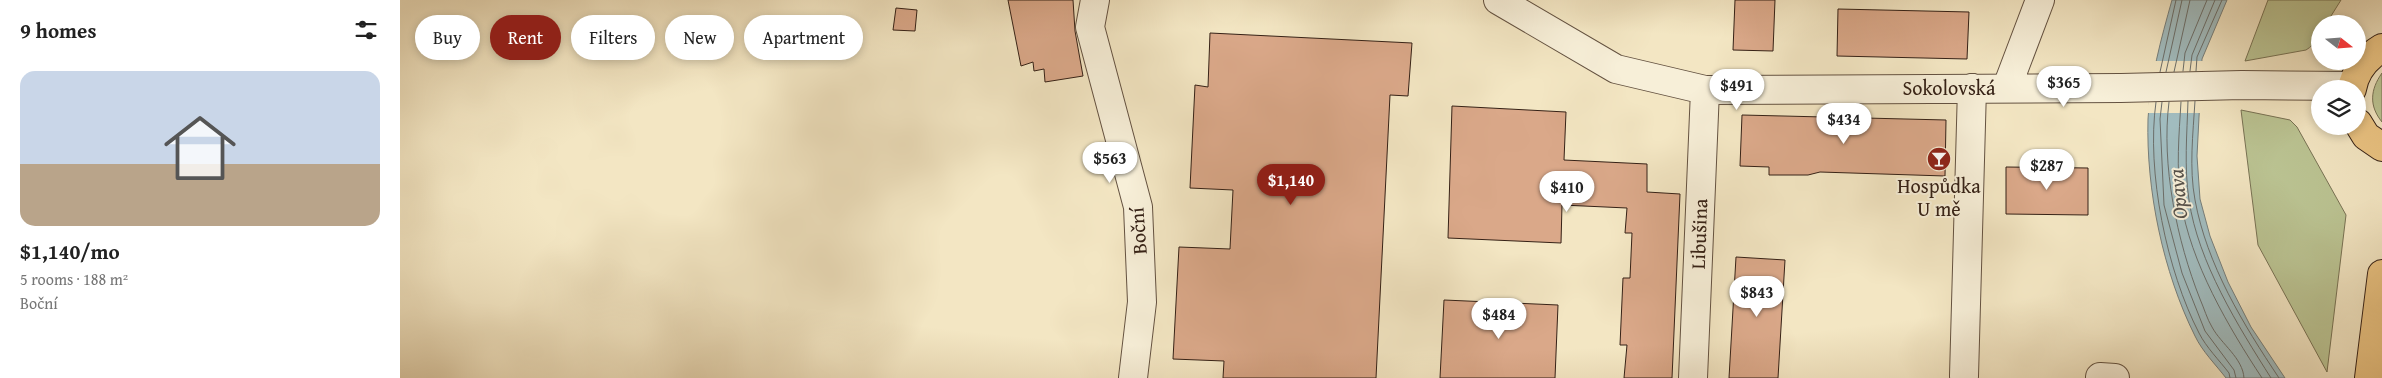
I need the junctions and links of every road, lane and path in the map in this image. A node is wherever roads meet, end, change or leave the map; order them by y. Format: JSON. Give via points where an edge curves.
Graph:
{"nodes":[{"id":1,"x":1095,"y":0,"type":"edge"},
{"id":2,"x":1498,"y":0,"type":"edge"},
{"id":3,"x":2040,"y":0,"type":"edge"},
{"id":4,"x":2382,"y":48,"type":"edge"},
{"id":5,"x":2355,"y":80,"type":"edge"},
{"id":6,"x":2007,"y":87,"type":"junction"},
{"id":7,"x":2311,"y":87,"type":"edge"},
{"id":8,"x":1972,"y":88,"type":"junction"},
{"id":9,"x":1705,"y":90,"type":"junction"},
{"id":10,"x":2365,"y":135,"type":"edge"},
{"id":11,"x":2382,"y":147,"type":"edge"},
{"id":12,"x":2382,"y":274,"type":"edge"},
{"id":13,"x":1964,"y":376,"type":"dead end"},
{"id":14,"x":1133,"y":378,"type":"edge"},
{"id":15,"x":1693,"y":378,"type":"edge"},
{"id":16,"x":2369,"y":378,"type":"edge"}],
"edges":[{"from":1,"to":14,"type":"street","name":"Boční","via":[[1090,26],[1138,207],[1142,302]]},
{"from":2,"to":9,"type":"street","name":"Sokolovská","via":[[1616,69]]},
{"from":3,"to":6,"type":"street"},
{"from":4,"to":5,"type":"main road","via":[[2367,58]]},
{"from":6,"to":7,"type":"street","name":"Sokolovská"},
{"from":6,"to":8,"type":"street","name":"Sokolovská"},
{"from":8,"to":9,"type":"street","name":"Sokolovská"},
{"from":8,"to":13,"type":"street"},
{"from":9,"to":15,"type":"street","name":"Libušina"},
{"from":10,"to":11,"type":"main road"},
{"from":12,"to":16,"type":"main road"}]}
